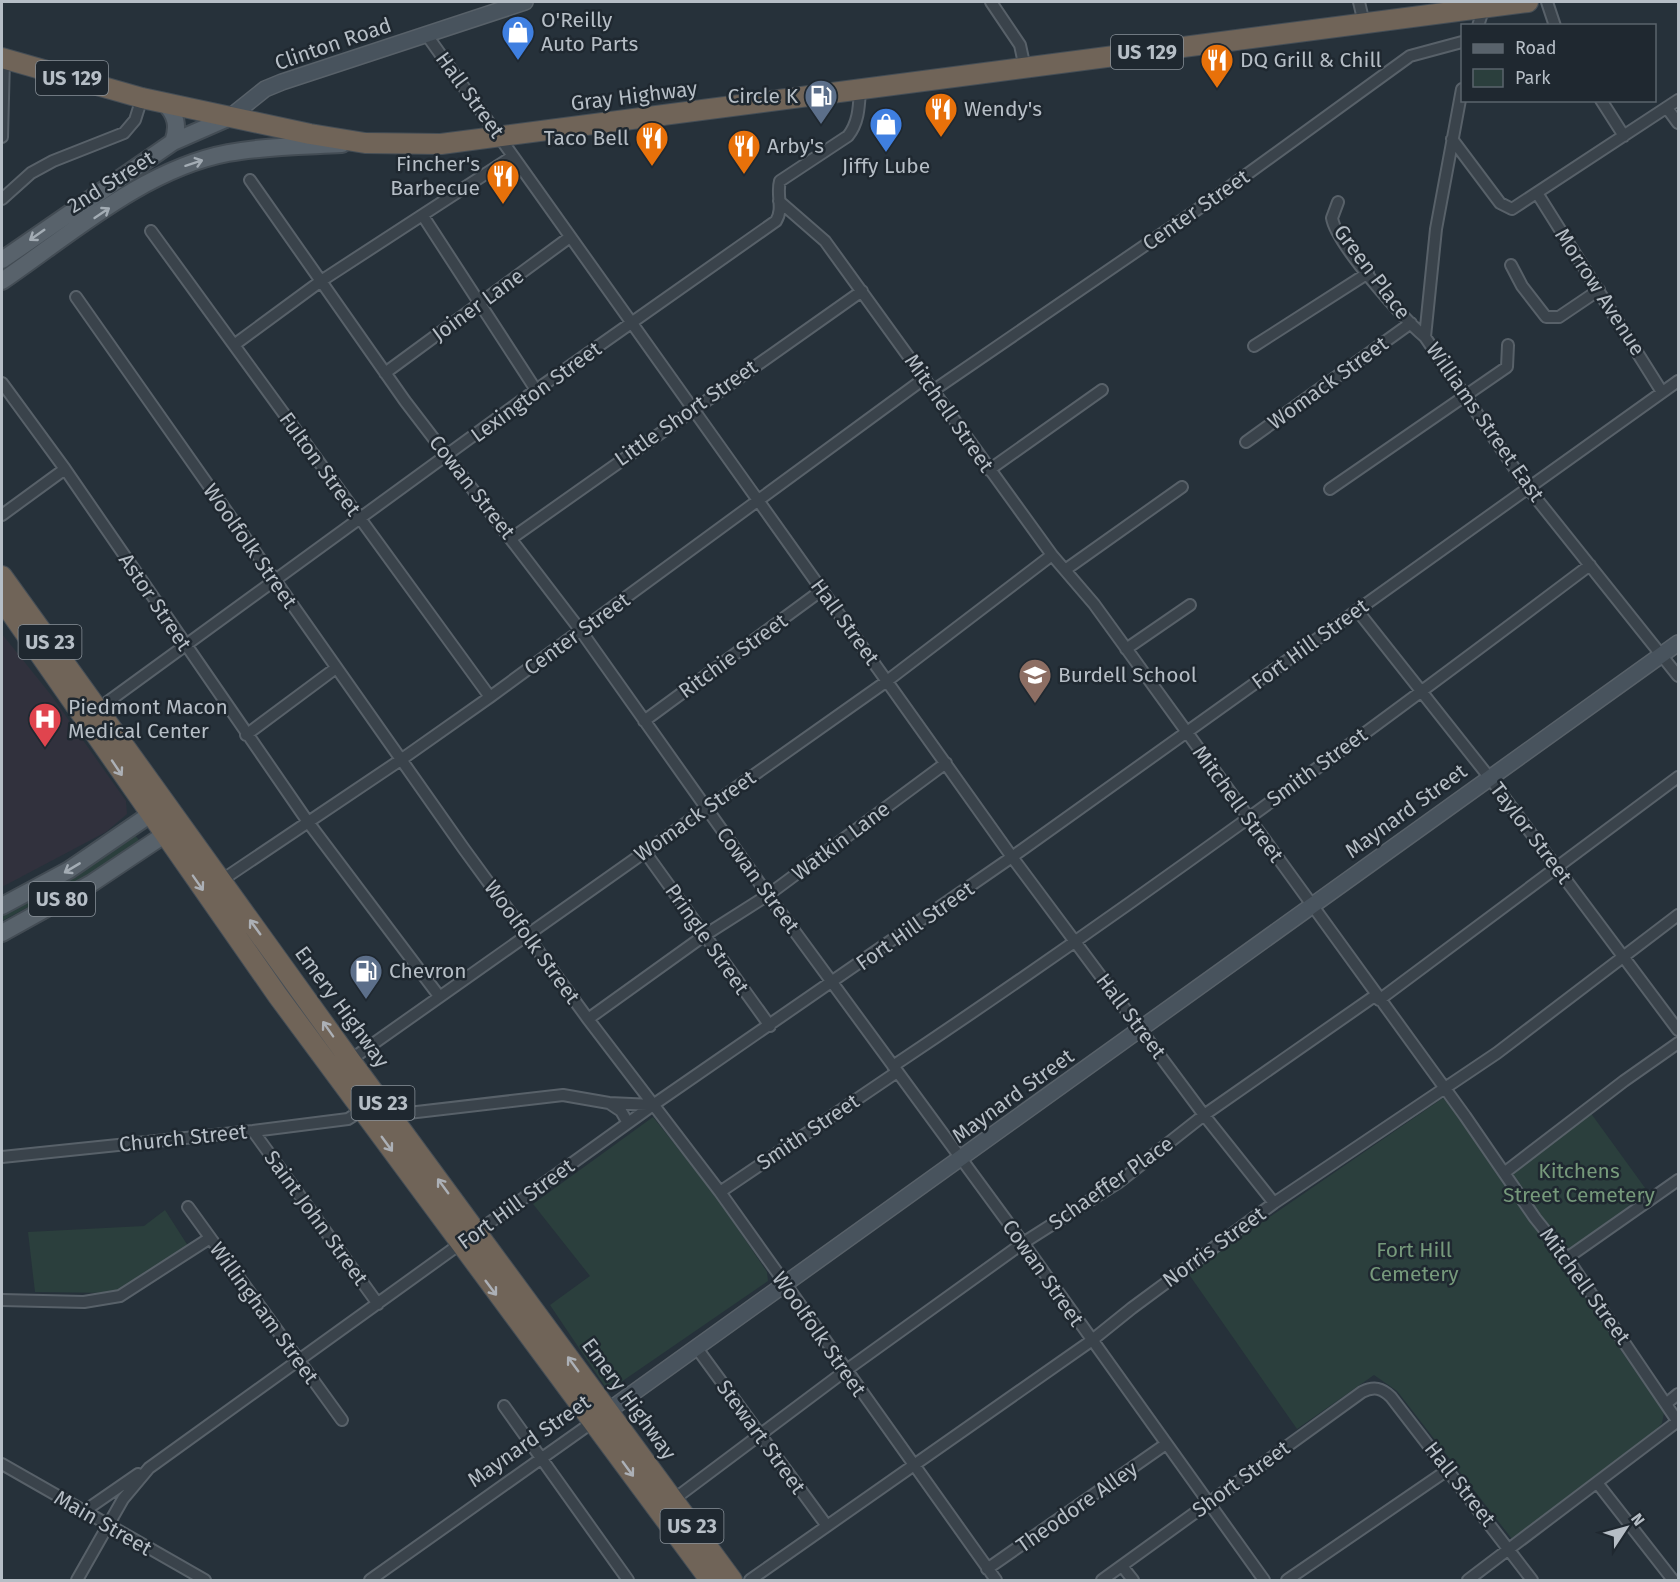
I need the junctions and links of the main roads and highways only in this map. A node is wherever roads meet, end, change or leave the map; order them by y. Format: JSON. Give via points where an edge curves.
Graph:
{"nodes":[{"id":1,"x":1528,"y":2,"type":"edge"},
{"id":2,"x":3,"y":58,"type":"edge"},
{"id":3,"x":165,"y":103,"type":"junction"},
{"id":4,"x":230,"y":117,"type":"junction"},
{"id":5,"x":173,"y":142,"type":"junction"},
{"id":6,"x":364,"y":143,"type":"junction"},
{"id":7,"x":2,"y":260,"type":"edge"},
{"id":8,"x":2,"y":281,"type":"edge"},
{"id":9,"x":2,"y":576,"type":"edge"},
{"id":10,"x":2,"y":600,"type":"edge"},
{"id":11,"x":2,"y":604,"type":"edge"},
{"id":12,"x":16,"y":619,"type":"junction"},
{"id":13,"x":167,"y":803,"type":"junction"},
{"id":14,"x":151,"y":816,"type":"junction"},
{"id":15,"x":181,"y":823,"type":"junction"},
{"id":16,"x":164,"y":836,"type":"junction"},
{"id":17,"x":2,"y":906,"type":"edge"},
{"id":18,"x":2,"y":933,"type":"edge"},
{"id":19,"x":601,"y":1416,"type":"junction"},
{"id":20,"x":710,"y":1581,"type":"edge"},
{"id":21,"x":732,"y":1581,"type":"edge"}],
"edges":[{"from":1,"to":6,"type":"highway","name":"Gray Highway","number":"US 129","via":[[500,137],[441,144]]},
{"from":2,"to":3,"type":"highway","name":"Gray Highway","number":"US 129"},
{"from":3,"to":4,"type":"highway","name":"Gray Highway","number":"US 129"},
{"from":3,"to":5,"type":"main road","via":[[176,120]]},
{"from":4,"to":5,"type":"main road","name":"2nd Street"},
{"from":4,"to":6,"type":"highway","name":"Gray Highway","number":"US 129"},
{"from":5,"to":7,"type":"main road","name":"2nd Street","one_way":true},
{"from":8,"to":6,"type":"main road","name":"2nd Street","one_way":true,"via":[[141,186],[194,162],[262,148]]},
{"from":9,"to":13,"type":"highway","name":"Emery Highway","number":"US 23"},
{"from":10,"to":12,"type":"highway","name":"Emery Highway","number":"US 23"},
{"from":11,"to":12,"type":"highway"},
{"from":12,"to":14,"type":"highway","name":"Emery Highway","number":"US 23","one_way":true},
{"from":13,"to":14,"type":"main road","number":"US 80"},
{"from":13,"to":15,"type":"highway","name":"Emery Highway","number":"US 23"},
{"from":14,"to":16,"type":"highway","name":"Emery Highway","number":"US 23"},
{"from":14,"to":17,"type":"main road","number":"US 80","one_way":true,"via":[[69,870]]},
{"from":15,"to":16,"type":"main road"},
{"from":19,"to":15,"type":"highway","name":"Emery Highway","number":"US 23","one_way":true,"via":[[477,1234]]},
{"from":16,"to":18,"type":"main road","number":"US 80","via":[[92,883]]},
{"from":16,"to":19,"type":"highway","name":"Emery Highway","number":"US 23","one_way":true,"via":[[460,1245]]},
{"from":19,"to":20,"type":"highway","name":"Emery Highway","number":"US 23","one_way":true},
{"from":19,"to":21,"type":"highway","name":"Emery Highway","number":"US 23","via":[[673,1500]]}]}
